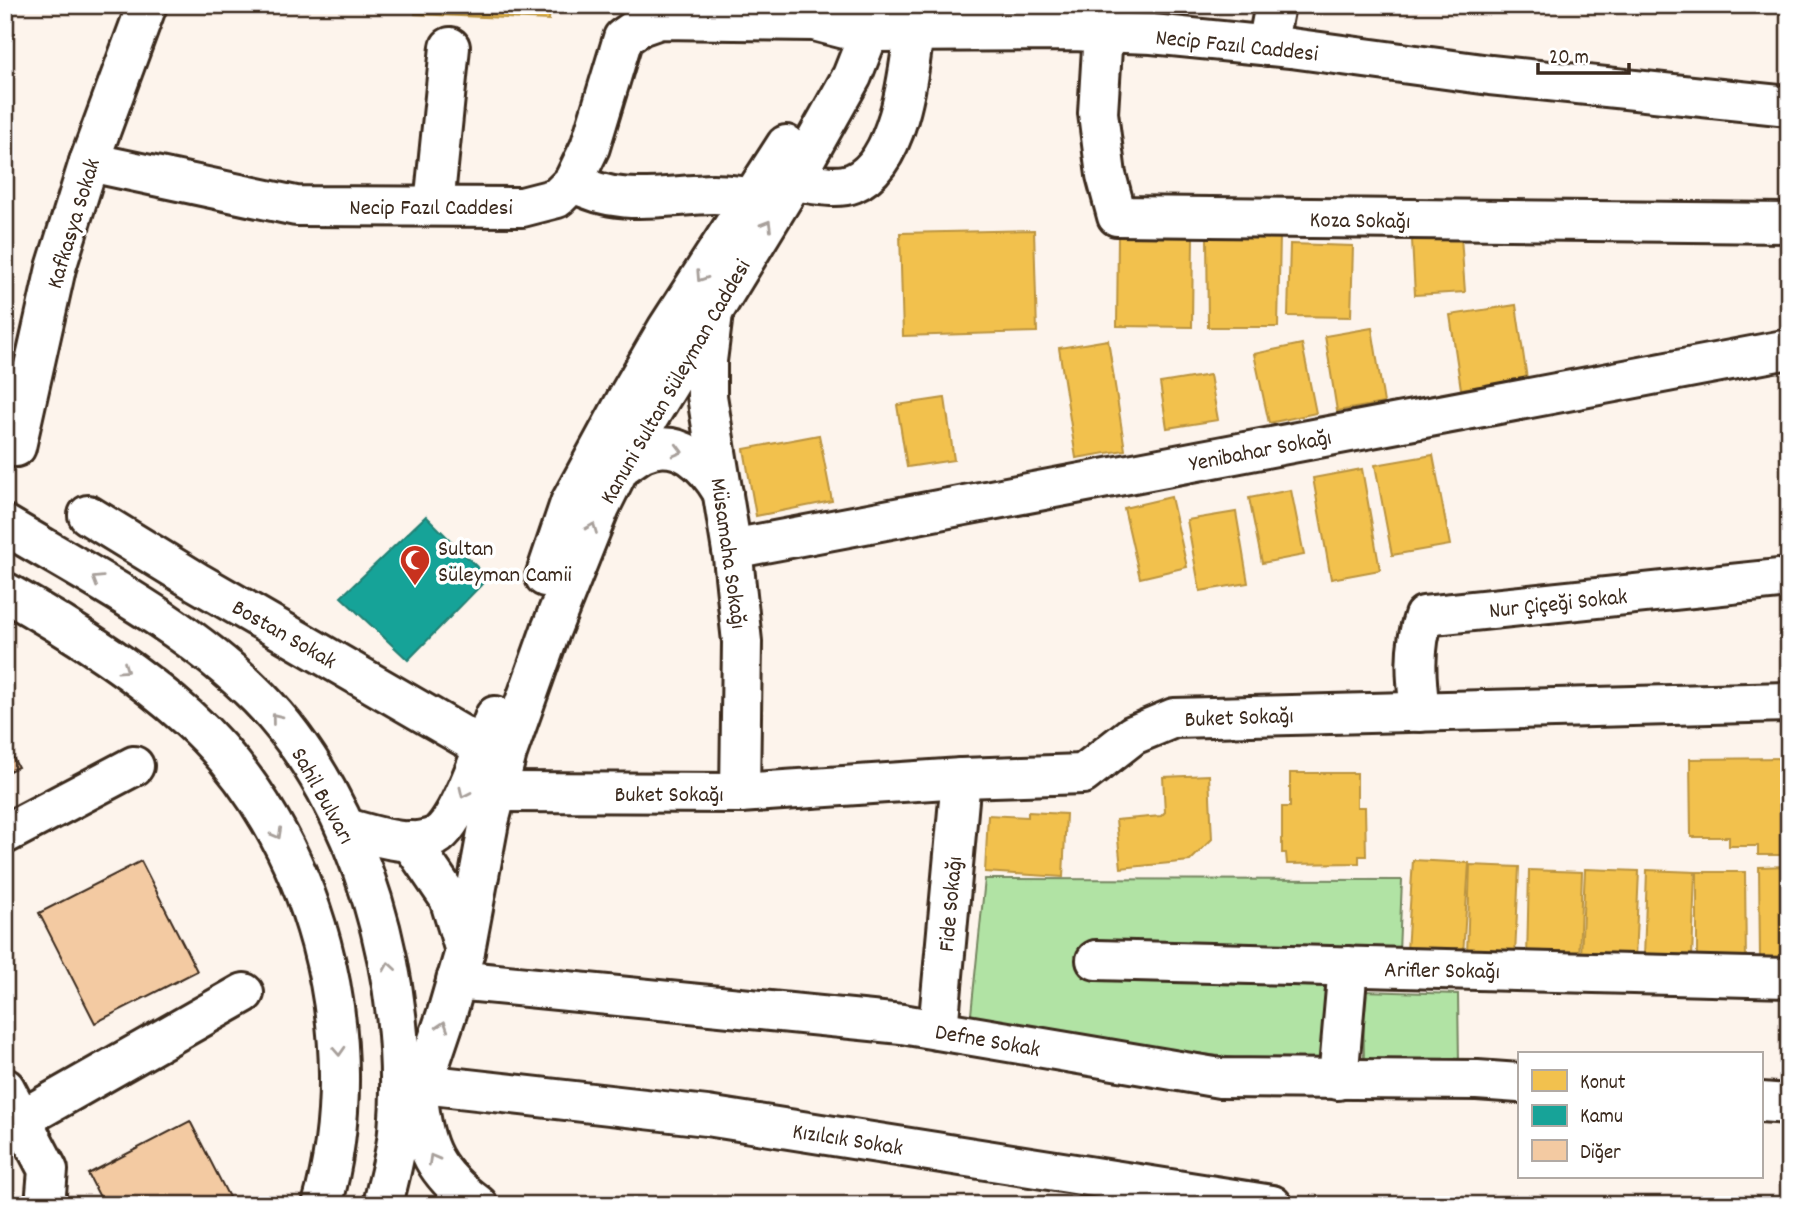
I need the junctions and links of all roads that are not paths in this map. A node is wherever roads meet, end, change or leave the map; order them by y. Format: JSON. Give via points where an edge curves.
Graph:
{"nodes":[{"id":1,"x":147,"y":5,"type":"edge"},
{"id":2,"x":1275,"y":5,"type":"edge"},
{"id":3,"x":641,"y":16,"type":"edge"},
{"id":4,"x":862,"y":18,"type":"edge"},
{"id":5,"x":914,"y":32,"type":"junction"},
{"id":6,"x":1102,"y":32,"type":"junction"},
{"id":7,"x":1267,"y":46,"type":"junction"},
{"id":8,"x":450,"y":47,"type":"dead end"},
{"id":9,"x":1789,"y":106,"type":"edge"},
{"id":10,"x":89,"y":162,"type":"junction"},
{"id":11,"x":793,"y":181,"type":"junction"},
{"id":12,"x":573,"y":182,"type":"junction"},
{"id":13,"x":752,"y":197,"type":"junction"},
{"id":14,"x":434,"y":206,"type":"junction"},
{"id":15,"x":1789,"y":223,"type":"edge"},
{"id":16,"x":713,"y":313,"type":"junction"},
{"id":17,"x":1789,"y":349,"type":"edge"},
{"id":18,"x":11,"y":444,"type":"edge"},
{"id":19,"x":620,"y":467,"type":"junction"},
{"id":20,"x":723,"y":493,"type":"junction"},
{"id":21,"x":88,"y":515,"type":"dead end"},
{"id":22,"x":5,"y":525,"type":"edge"},
{"id":23,"x":732,"y":548,"type":"junction"},
{"id":24,"x":1789,"y":578,"type":"edge"},
{"id":25,"x":5,"y":592,"type":"edge"},
{"id":26,"x":1789,"y":702,"type":"edge"},
{"id":27,"x":1420,"y":712,"type":"junction"},
{"id":28,"x":484,"y":748,"type":"junction"},
{"id":29,"x":134,"y":766,"type":"dead end"},
{"id":30,"x":961,"y":778,"type":"junction"},
{"id":31,"x":497,"y":792,"type":"junction"},
{"id":32,"x":740,"y":793,"type":"junction"},
{"id":33,"x":346,"y":828,"type":"junction"},
{"id":34,"x":5,"y":834,"type":"edge"},
{"id":35,"x":410,"y":841,"type":"junction"},
{"id":36,"x":1096,"y":960,"type":"dead end"},
{"id":37,"x":460,"y":966,"type":"junction"},
{"id":38,"x":1348,"y":966,"type":"junction"},
{"id":39,"x":1789,"y":978,"type":"edge"},
{"id":40,"x":244,"y":993,"type":"dead end"},
{"id":41,"x":938,"y":1030,"type":"junction"},
{"id":42,"x":1338,"y":1080,"type":"junction"},
{"id":43,"x":1518,"y":1083,"type":"edge"},
{"id":44,"x":420,"y":1090,"type":"junction"},
{"id":45,"x":1762,"y":1102,"type":"edge"},
{"id":46,"x":13,"y":1103,"type":"edge"},
{"id":47,"x":1789,"y":1104,"type":"edge"},
{"id":48,"x":398,"y":1134,"type":"junction"},
{"id":49,"x":45,"y":1205,"type":"edge"},
{"id":50,"x":322,"y":1205,"type":"edge"},
{"id":51,"x":383,"y":1205,"type":"edge"},
{"id":52,"x":478,"y":1205,"type":"edge"},
{"id":53,"x":1272,"y":1205,"type":"edge"}],
"edges":[{"from":1,"to":10,"type":"main road","name":"Kafkasya Sokak"},
{"from":2,"to":7,"type":"main road"},
{"from":3,"to":4,"type":"main road","name":"Necip Fazıl Caddesi"},
{"from":3,"to":12,"type":"main road","name":"Necip Fazıl Caddesi","via":[[622,38],[590,147]]},
{"from":4,"to":5,"type":"main road","name":"Necip Fazıl Caddesi"},
{"from":4,"to":11,"type":"main road","name":"Kanuni Sultan Süleyman Caddesi","via":[[852,76]]},
{"from":4,"to":13,"type":"main road","name":"Kanuni Sultan Süleyman Caddesi"},
{"from":5,"to":6,"type":"main road","name":"Necip Fazıl Caddesi"},
{"from":5,"to":11,"type":"main road","via":[[908,81],[897,118],[873,168],[841,186]]},
{"from":6,"to":7,"type":"main road","name":"Necip Fazıl Caddesi"},
{"from":6,"to":15,"type":"main road","name":"Koza Sokağı","via":[[1098,113],[1117,216]]},
{"from":7,"to":9,"type":"main road","name":"Necip Fazıl Caddesi"},
{"from":8,"to":14,"type":"main road"},
{"from":10,"to":14,"type":"main road","name":"Necip Fazıl Caddesi","via":[[296,206]]},
{"from":10,"to":18,"type":"main road","name":"Kafkasya Sokak","via":[[56,268]]},
{"from":16,"to":11,"type":"main road","name":"Kanuni Sultan Süleyman Caddesi","one_way":true},
{"from":12,"to":13,"type":"main road","via":[[600,195],[626,199],[716,194]]},
{"from":12,"to":14,"type":"main road","name":"Necip Fazıl Caddesi","via":[[557,198],[522,207]]},
{"from":13,"to":28,"type":"main road","name":"Kanuni Sultan Süleyman Caddesi","one_way":true,"via":[[667,329],[570,503]]},
{"from":16,"to":19,"type":"main road","name":"Kanuni Sultan Süleyman Caddesi"},
{"from":16,"to":20,"type":"main road","name":"Müsamaha Sokağı","via":[[708,396]]},
{"from":17,"to":23,"type":"main road","name":"Yenibahar Sokağı"},
{"from":19,"to":20,"type":"main road","one_way":true,"via":[[644,452],[667,448],[689,454],[709,470]]},
{"from":31,"to":19,"type":"main road","name":"Kanuni Sultan Süleyman Caddesi","one_way":true,"via":[[550,632]]},
{"from":20,"to":23,"type":"main road","name":"Müsamaha Sokağı"},
{"from":21,"to":28,"type":"main road","name":"Bostan Sokak"},
{"from":33,"to":22,"type":"main road","name":"Sahil Bulvarı","one_way":true,"via":[[324,786],[260,699],[167,624]]},
{"from":23,"to":32,"type":"main road","name":"Müsamaha Sokağı","via":[[742,642]]},
{"from":24,"to":27,"type":"main road","name":"Nur Çiçeği Sokak","via":[[1424,616],[1417,637]]},
{"from":25,"to":50,"type":"main road","one_way":true,"via":[[144,682],[190,719],[252,790],[285,848],[316,929],[333,998],[338,1042],[337,1126]]},
{"from":26,"to":27,"type":"main road","name":"Buket Sokağı"},
{"from":27,"to":30,"type":"main road","name":"Buket Sokağı","via":[[1174,718],[1133,735],[1083,774]]},
{"from":28,"to":35,"type":"main road","name":"Kanuni Sultan Süleyman Caddesi","one_way":true,"via":[[453,818],[437,835]]},
{"from":29,"to":34,"type":"main road"},
{"from":30,"to":32,"type":"main road","name":"Buket Sokağı"},
{"from":30,"to":41,"type":"main road","name":"Fide Sokağı"},
{"from":31,"to":32,"type":"main road","name":"Buket Sokağı"},
{"from":31,"to":37,"type":"main road","name":"Kanuni Sultan Süleyman Caddesi"},
{"from":33,"to":35,"type":"main road","name":"Kanuni Sultan Süleyman Caddesi"},
{"from":48,"to":33,"type":"main road","name":"Sahil Bulvarı","one_way":true,"via":[[399,1036],[386,949]]},
{"from":35,"to":37,"type":"main road","via":[[449,898]]},
{"from":36,"to":38,"type":"main road","name":"Arifler Sokağı"},
{"from":37,"to":41,"type":"main road","name":"Defne Sokak"},
{"from":44,"to":37,"type":"main road","name":"Kanuni Sultan Süleyman Caddesi","one_way":true},
{"from":38,"to":39,"type":"main road","name":"Arifler Sokağı"},
{"from":38,"to":42,"type":"main road"},
{"from":40,"to":46,"type":"main road"},
{"from":41,"to":42,"type":"main road","name":"Defne Sokak","via":[[1220,1078]]},
{"from":42,"to":43,"type":"main road","name":"Defne Sokak"},
{"from":44,"to":48,"type":"main road","name":"Kanuni Sultan Süleyman Caddesi"},
{"from":52,"to":44,"type":"main road","one_way":true,"via":[[443,1175],[429,1154],[420,1121]]},
{"from":44,"to":53,"type":"main road","name":"Kızılcık Sokak","via":[[707,1116]]},
{"from":45,"to":47,"type":"main road"},
{"from":46,"to":49,"type":"main road","via":[[48,1170]]},
{"from":48,"to":51,"type":"main road","name":"Sahil Bulvarı"}]}
